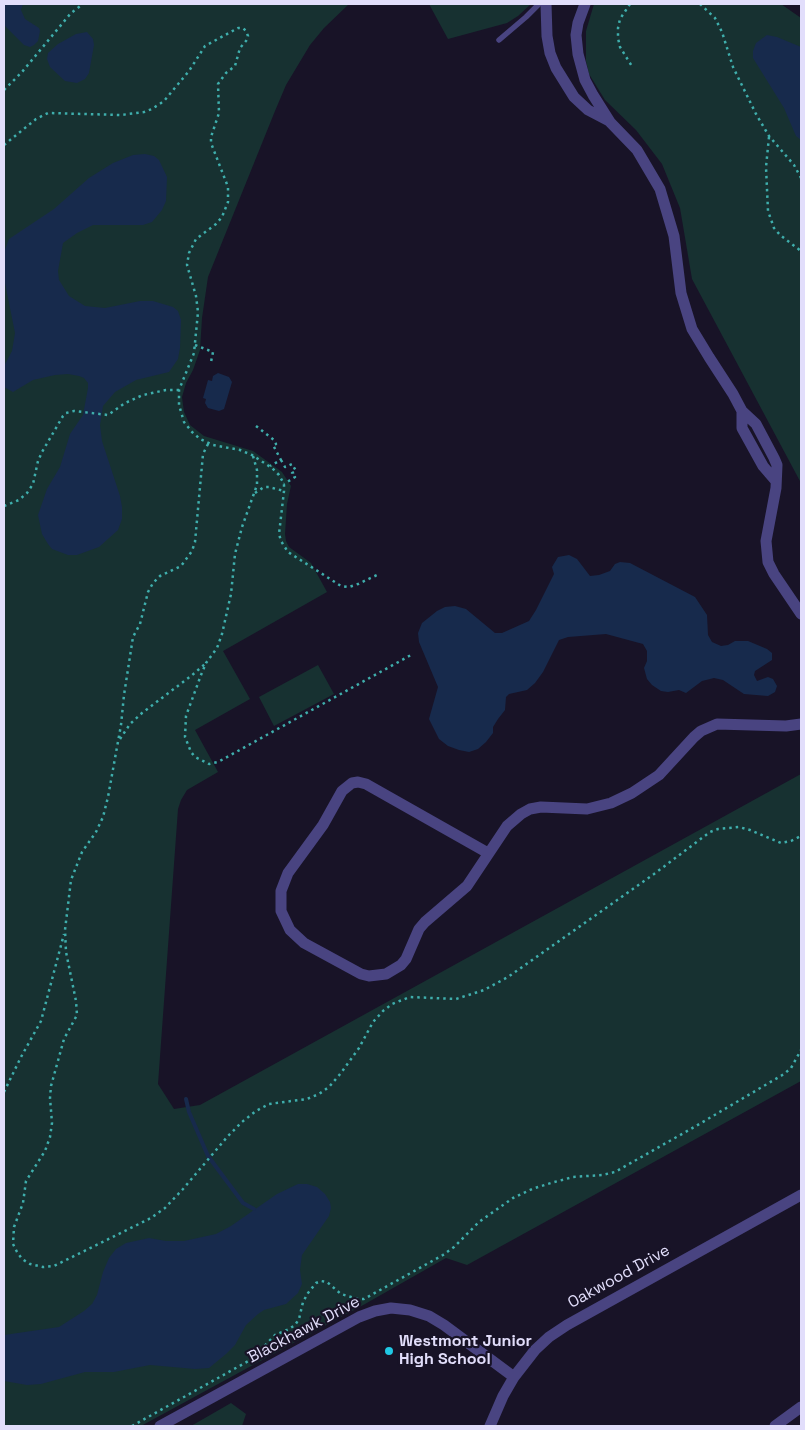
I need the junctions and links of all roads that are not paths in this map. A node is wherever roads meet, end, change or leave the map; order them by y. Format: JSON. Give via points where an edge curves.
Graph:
{"nodes":[{"id":1,"x":539,"y":4,"type":"edge"},
{"id":2,"x":546,"y":4,"type":"edge"},
{"id":3,"x":585,"y":4,"type":"edge"},
{"id":4,"x":498,"y":40,"type":"dead end"},
{"id":5,"x":610,"y":122,"type":"junction"},
{"id":6,"x":801,"y":614,"type":"edge"},
{"id":7,"x":801,"y":724,"type":"edge"},
{"id":8,"x":488,"y":853,"type":"junction"},
{"id":9,"x":801,"y":1195,"type":"edge"},
{"id":10,"x":514,"y":1377,"type":"junction"},
{"id":11,"x":801,"y":1407,"type":"edge"},
{"id":12,"x":160,"y":1426,"type":"edge"},
{"id":13,"x":490,"y":1426,"type":"edge"},
{"id":14,"x":775,"y":1426,"type":"edge"}],
"edges":[{"from":1,"to":4,"type":"lane"},
{"from":2,"to":5,"type":"street","via":[[550,53],[564,83],[588,110]]},
{"from":3,"to":5,"type":"street","via":[[576,35],[579,61],[589,88]]},
{"from":5,"to":6,"type":"street","via":[[637,150],[660,189],[674,236],[686,311],[697,337],[742,411],[742,428],[775,480],[766,541],[768,562]]},
{"from":7,"to":8,"type":"street","via":[[709,727],[687,743],[659,776],[632,793],[586,810],[530,810],[513,819]]},
{"from":8,"to":8,"type":"street","via":[[366,784],[352,783],[342,791],[323,825],[288,872],[281,891],[281,911],[290,930],[304,943],[361,974],[386,974],[401,965],[424,922],[467,886]]},
{"from":9,"to":10,"type":"street","name":"Oakwood Drive","via":[[567,1325],[535,1350]]},
{"from":10,"to":12,"type":"street","name":"Blackhawk Drive","via":[[429,1316],[391,1308],[360,1317]]},
{"from":10,"to":13,"type":"street","name":"Oakwood Drive"},
{"from":11,"to":14,"type":"street"}]}
